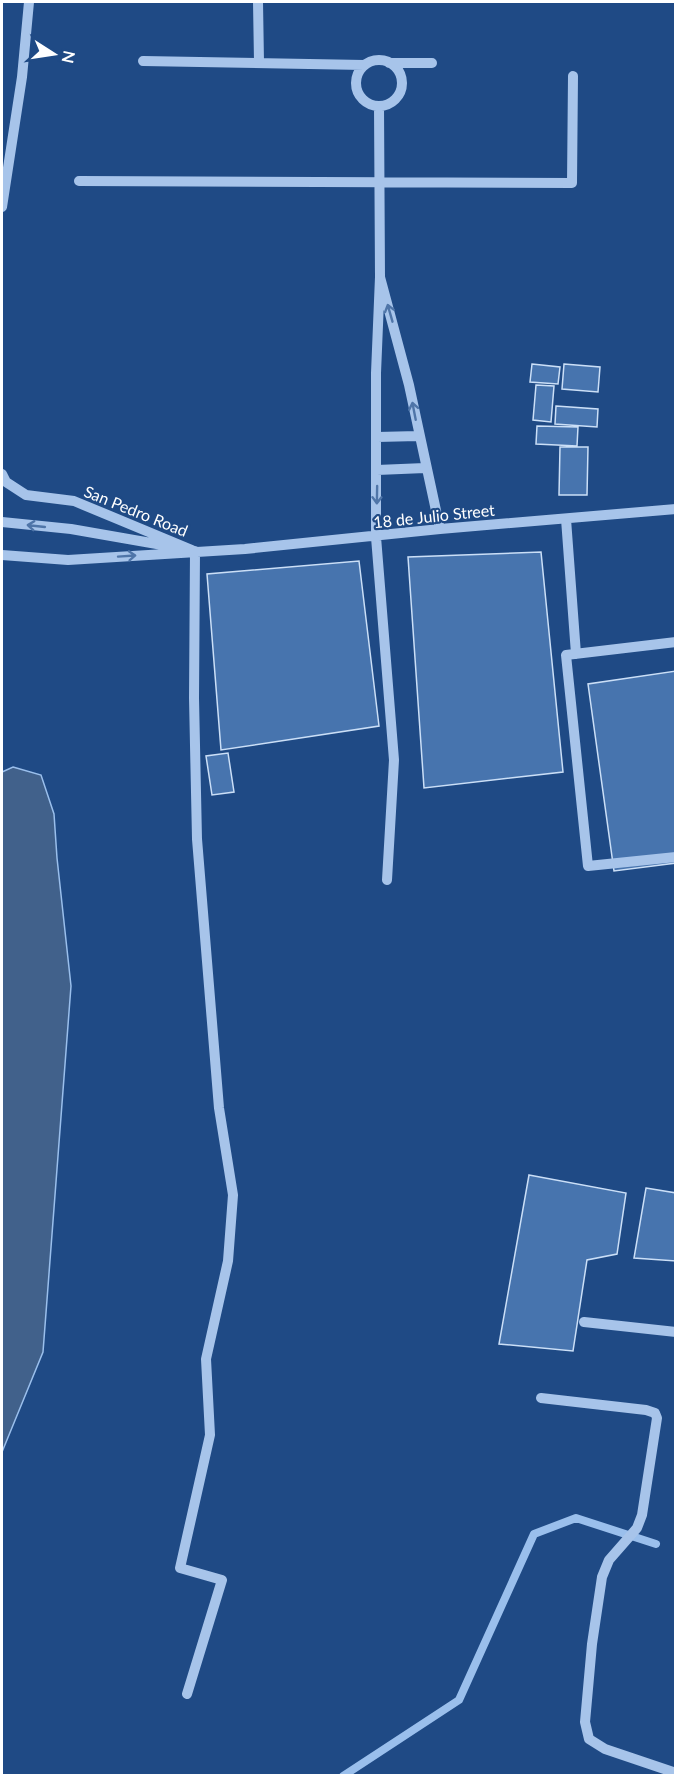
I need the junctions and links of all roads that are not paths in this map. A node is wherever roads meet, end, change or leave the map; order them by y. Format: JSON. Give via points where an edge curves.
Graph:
{"nodes":[{"id":1,"x":29,"y":2,"type":"edge"},
{"id":2,"x":258,"y":2,"type":"edge"},
{"id":3,"x":143,"y":61,"type":"dead end"},
{"id":4,"x":259,"y":62,"type":"junction"},
{"id":5,"x":389,"y":63,"type":"junction"},
{"id":6,"x":432,"y":63,"type":"dead end"},
{"id":7,"x":364,"y":65,"type":"junction"},
{"id":8,"x":573,"y":76,"type":"dead end"},
{"id":9,"x":379,"y":106,"type":"junction"},
{"id":10,"x":79,"y":181,"type":"dead end"},
{"id":11,"x":379,"y":183,"type":"junction"},
{"id":12,"x":2,"y":207,"type":"edge"},
{"id":13,"x":380,"y":278,"type":"junction"},
{"id":14,"x":397,"y":336,"type":"junction"},
{"id":15,"x":377,"y":338,"type":"junction"},
{"id":16,"x":418,"y":436,"type":"junction"},
{"id":17,"x":377,"y":437,"type":"junction"},
{"id":18,"x":425,"y":468,"type":"junction"},
{"id":19,"x":377,"y":470,"type":"junction"},
{"id":20,"x":2,"y":474,"type":"edge"},
{"id":21,"x":675,"y":509,"type":"edge"},
{"id":22,"x":566,"y":519,"type":"junction"},
{"id":23,"x":2,"y":522,"type":"edge"},
{"id":24,"x":440,"y":529,"type":"junction"},
{"id":25,"x":376,"y":537,"type":"junction"},
{"id":26,"x":195,"y":551,"type":"junction"},
{"id":27,"x":2,"y":555,"type":"edge"},
{"id":28,"x":675,"y":642,"type":"edge"},
{"id":29,"x":576,"y":654,"type":"junction"},
{"id":30,"x":675,"y":857,"type":"edge"},
{"id":31,"x":387,"y":880,"type":"dead end"},
{"id":32,"x":584,"y":1322,"type":"dead end"},
{"id":33,"x":675,"y":1332,"type":"edge"},
{"id":34,"x":541,"y":1398,"type":"dead end"},
{"id":35,"x":187,"y":1694,"type":"dead end"},
{"id":36,"x":675,"y":1773,"type":"edge"}],
"edges":[{"from":1,"to":12,"type":"street"},
{"from":2,"to":4,"type":"street"},
{"from":3,"to":4,"type":"street"},
{"from":4,"to":7,"type":"street"},
{"from":5,"to":6,"type":"street"},
{"from":5,"to":7,"type":"street","via":[[381,60]]},
{"from":5,"to":9,"type":"street","via":[[400,75],[400,93],[387,105]]},
{"from":7,"to":9,"type":"street","via":[[356,81],[357,90],[362,99]]},
{"from":8,"to":11,"type":"street","via":[[572,183]]},
{"from":9,"to":11,"type":"street"},
{"from":10,"to":11,"type":"street"},
{"from":11,"to":13,"type":"street"},
{"from":14,"to":13,"type":"street","one_way":true},
{"from":13,"to":15,"type":"street"},
{"from":14,"to":15,"type":"street"},
{"from":16,"to":14,"type":"street","one_way":true},
{"from":15,"to":17,"type":"street"},
{"from":16,"to":17,"type":"street"},
{"from":16,"to":18,"type":"street"},
{"from":17,"to":19,"type":"street"},
{"from":18,"to":19,"type":"street"},
{"from":18,"to":24,"type":"street"},
{"from":19,"to":25,"type":"street","one_way":true},
{"from":20,"to":26,"type":"street","name":"San Pedro Road","via":[[6,482],[26,495],[74,501]]},
{"from":21,"to":22,"type":"street","name":"18 de Julio Street"},
{"from":22,"to":24,"type":"street","name":"18 de Julio Street"},
{"from":22,"to":29,"type":"street"},
{"from":26,"to":23,"type":"street","one_way":true,"via":[[71,529]]},
{"from":24,"to":25,"type":"street","name":"18 de Julio Street"},
{"from":25,"to":26,"type":"street","name":"18 de Julio Street"},
{"from":25,"to":31,"type":"street","via":[[394,760]]},
{"from":27,"to":26,"type":"street","one_way":true,"via":[[68,560]]},
{"from":26,"to":35,"type":"street","via":[[197,838],[219,1108],[233,1195],[228,1261],[206,1359],[210,1435],[180,1568],[222,1580]]},
{"from":28,"to":29,"type":"street"},
{"from":29,"to":30,"type":"street","via":[[566,655],[588,866]]},
{"from":32,"to":33,"type":"street"},
{"from":34,"to":36,"type":"street","via":[[646,1410],[657,1418],[642,1515],[602,1576],[585,1722],[589,1738],[605,1749]]}]}
